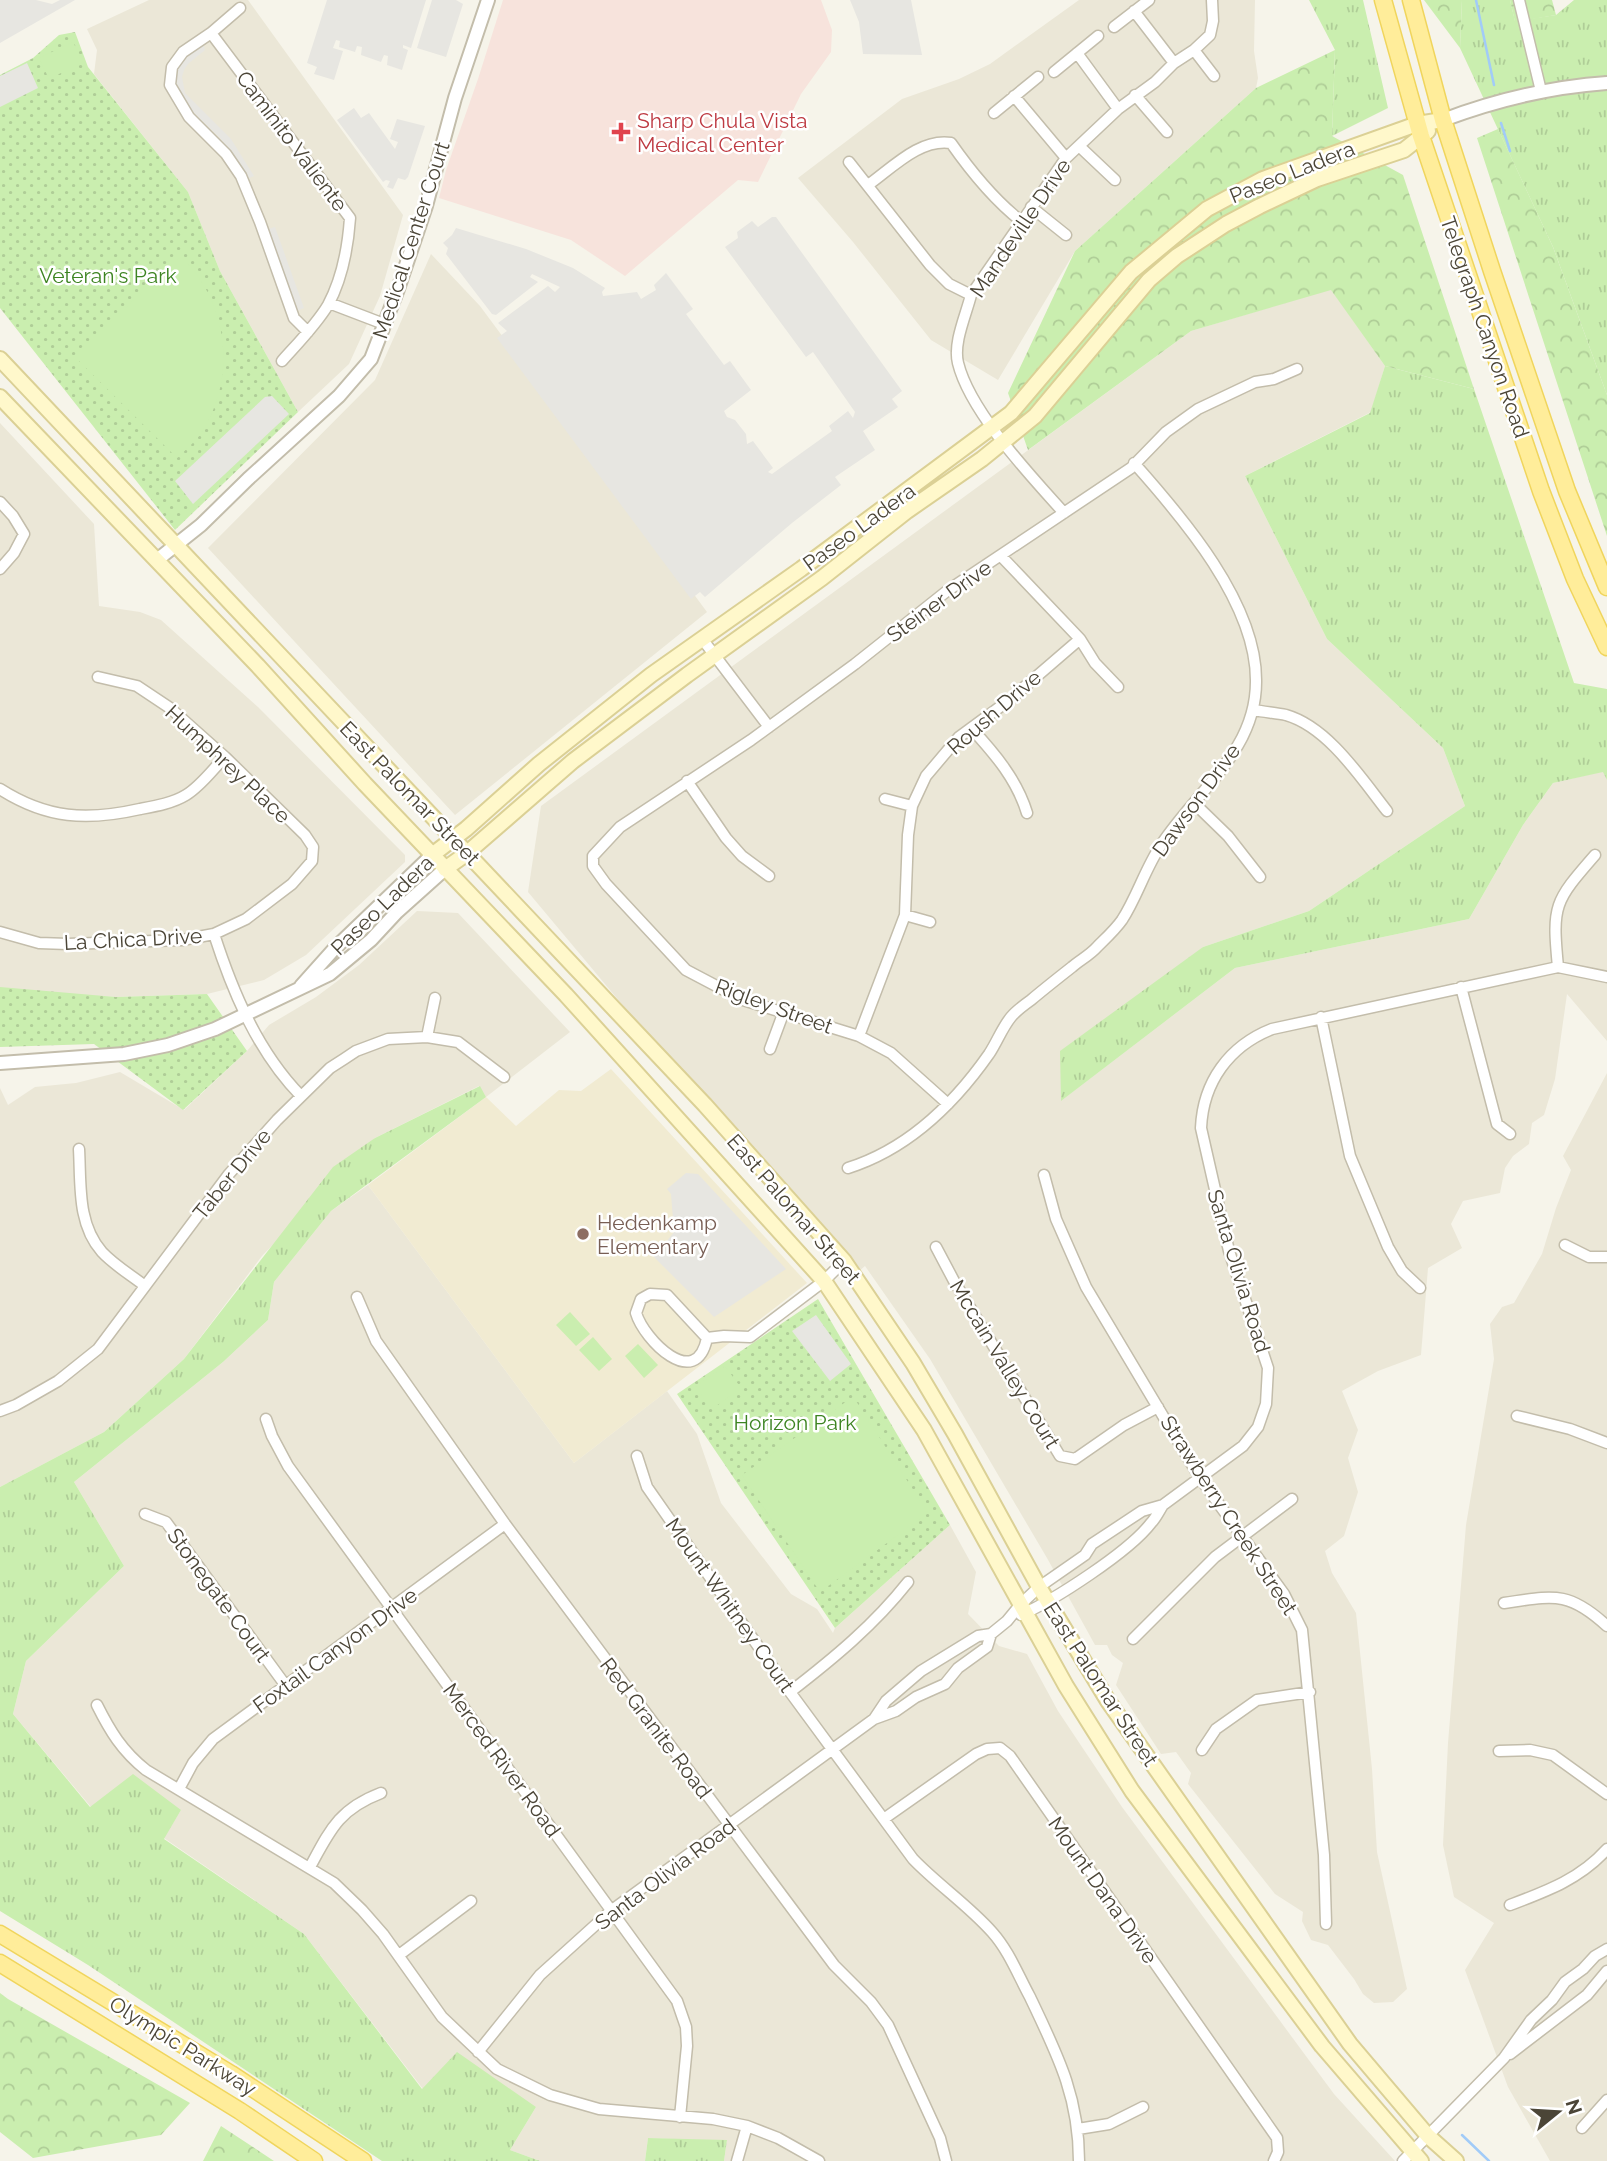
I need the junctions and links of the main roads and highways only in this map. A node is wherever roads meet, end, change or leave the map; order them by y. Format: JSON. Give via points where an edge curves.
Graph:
{"nodes":[{"id":1,"x":1383,"y":0,"type":"edge"},
{"id":2,"x":1411,"y":0,"type":"edge"},
{"id":3,"x":1443,"y":120,"type":"junction"},
{"id":4,"x":1419,"y":130,"type":"junction"},
{"id":5,"x":0,"y":359,"type":"edge"},
{"id":6,"x":0,"y":397,"type":"edge"},
{"id":7,"x":1607,"y":587,"type":"edge"},
{"id":8,"x":1607,"y":647,"type":"edge"},
{"id":9,"x":453,"y":839,"type":"junction"},
{"id":10,"x":466,"y":854,"type":"junction"},
{"id":11,"x":432,"y":856,"type":"junction"},
{"id":12,"x":445,"y":869,"type":"junction"},
{"id":13,"x":0,"y":1934,"type":"edge"},
{"id":14,"x":0,"y":1963,"type":"edge"},
{"id":15,"x":230,"y":2074,"type":"junction"},
{"id":16,"x":217,"y":2097,"type":"junction"},
{"id":17,"x":1412,"y":2158,"type":"edge"},
{"id":18,"x":314,"y":2161,"type":"edge"},
{"id":19,"x":363,"y":2161,"type":"edge"},
{"id":20,"x":1456,"y":2161,"type":"edge"}],
"edges":[{"from":1,"to":4,"type":"main road","name":"Telegraph Canyon Road"},
{"from":2,"to":3,"type":"main road","name":"Telegraph Canyon Road"},
{"from":3,"to":4,"type":"main road","name":"Paseo Ladera"},
{"from":3,"to":7,"type":"main road","name":"Telegraph Canyon Road","via":[[1567,491]]},
{"from":4,"to":8,"type":"main road","name":"Telegraph Canyon Road","via":[[1541,491]]},
{"from":4,"to":9,"type":"main road","name":"Paseo Ladera","via":[[1263,179],[1207,209],[1131,272],[1011,413],[651,675]]},
{"from":4,"to":10,"type":"main road","name":"Paseo Ladera","via":[[1404,150],[1317,179],[1226,224],[1177,256],[1149,280],[1035,416],[573,761]]},
{"from":5,"to":9,"type":"main road","name":"East Palomar Street"},
{"from":6,"to":11,"type":"main road","name":"East Palomar Street","via":[[258,666]]},
{"from":9,"to":10,"type":"main road","name":"East Palomar Street"},
{"from":9,"to":11,"type":"main road","name":"Paseo Ladera"},
{"from":10,"to":12,"type":"main road","name":"Paseo Ladera"},
{"from":10,"to":20,"type":"main road","name":"East Palomar Street","via":[[705,1105],[845,1261],[913,1363],[1108,1701],[1350,2044],[1428,2136]]},
{"from":11,"to":12,"type":"main road","name":"East Palomar Street"},
{"from":12,"to":17,"type":"main road","name":"East Palomar Street","via":[[566,995],[824,1280],[925,1430],[1066,1686],[1132,1791],[1322,2046]]},
{"from":13,"to":15,"type":"main road","name":"Olympic Parkway"},
{"from":14,"to":16,"type":"main road","name":"Olympic Parkway"},
{"from":15,"to":16,"type":"main road"},
{"from":15,"to":19,"type":"main road","name":"Olympic Parkway"},
{"from":16,"to":18,"type":"main road","name":"Olympic Parkway"}]}
